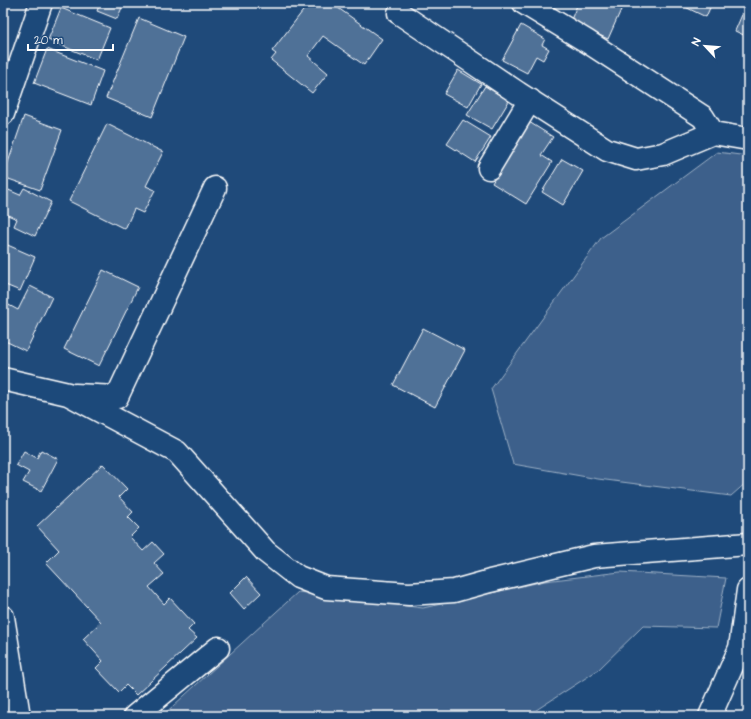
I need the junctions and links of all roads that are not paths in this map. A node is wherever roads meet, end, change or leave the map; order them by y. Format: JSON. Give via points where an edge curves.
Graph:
{"nodes":[{"id":1,"x":41,"y":3,"type":"edge"},
{"id":2,"x":524,"y":3,"type":"edge"},
{"id":3,"x":399,"y":13,"type":"dead end"},
{"id":4,"x":530,"y":100,"type":"junction"},
{"id":5,"x":3,"y":114,"type":"edge"},
{"id":6,"x":713,"y":133,"type":"junction"},
{"id":7,"x":748,"y":139,"type":"edge"},
{"id":8,"x":489,"y":168,"type":"dead end"},
{"id":9,"x":215,"y":188,"type":"dead end"},
{"id":10,"x":3,"y":378,"type":"edge"},
{"id":11,"x":68,"y":394,"type":"junction"},
{"id":12,"x":748,"y":544,"type":"edge"},
{"id":13,"x":748,"y":590,"type":"edge"},
{"id":14,"x":3,"y":617,"type":"edge"},
{"id":15,"x":218,"y":648,"type":"dead end"},
{"id":16,"x":740,"y":666,"type":"edge"},
{"id":17,"x":19,"y":716,"type":"edge"},
{"id":18,"x":135,"y":716,"type":"edge"},
{"id":19,"x":710,"y":716,"type":"edge"}],
"edges":[{"from":1,"to":5,"type":"street"},
{"from":2,"to":6,"type":"street","via":[[703,117]]},
{"from":3,"to":4,"type":"street"},
{"from":4,"to":6,"type":"street","via":[[607,150],[636,159],[663,154]]},
{"from":4,"to":8,"type":"street"},
{"from":6,"to":7,"type":"street"},
{"from":9,"to":11,"type":"street","via":[[117,397]]},
{"from":10,"to":11,"type":"street"},
{"from":11,"to":12,"type":"street","via":[[177,452],[266,552],[298,577],[326,588],[409,594],[454,591],[594,556]]},
{"from":13,"to":16,"type":"street"},
{"from":14,"to":17,"type":"street"},
{"from":15,"to":18,"type":"street"},
{"from":16,"to":19,"type":"street"}]}
